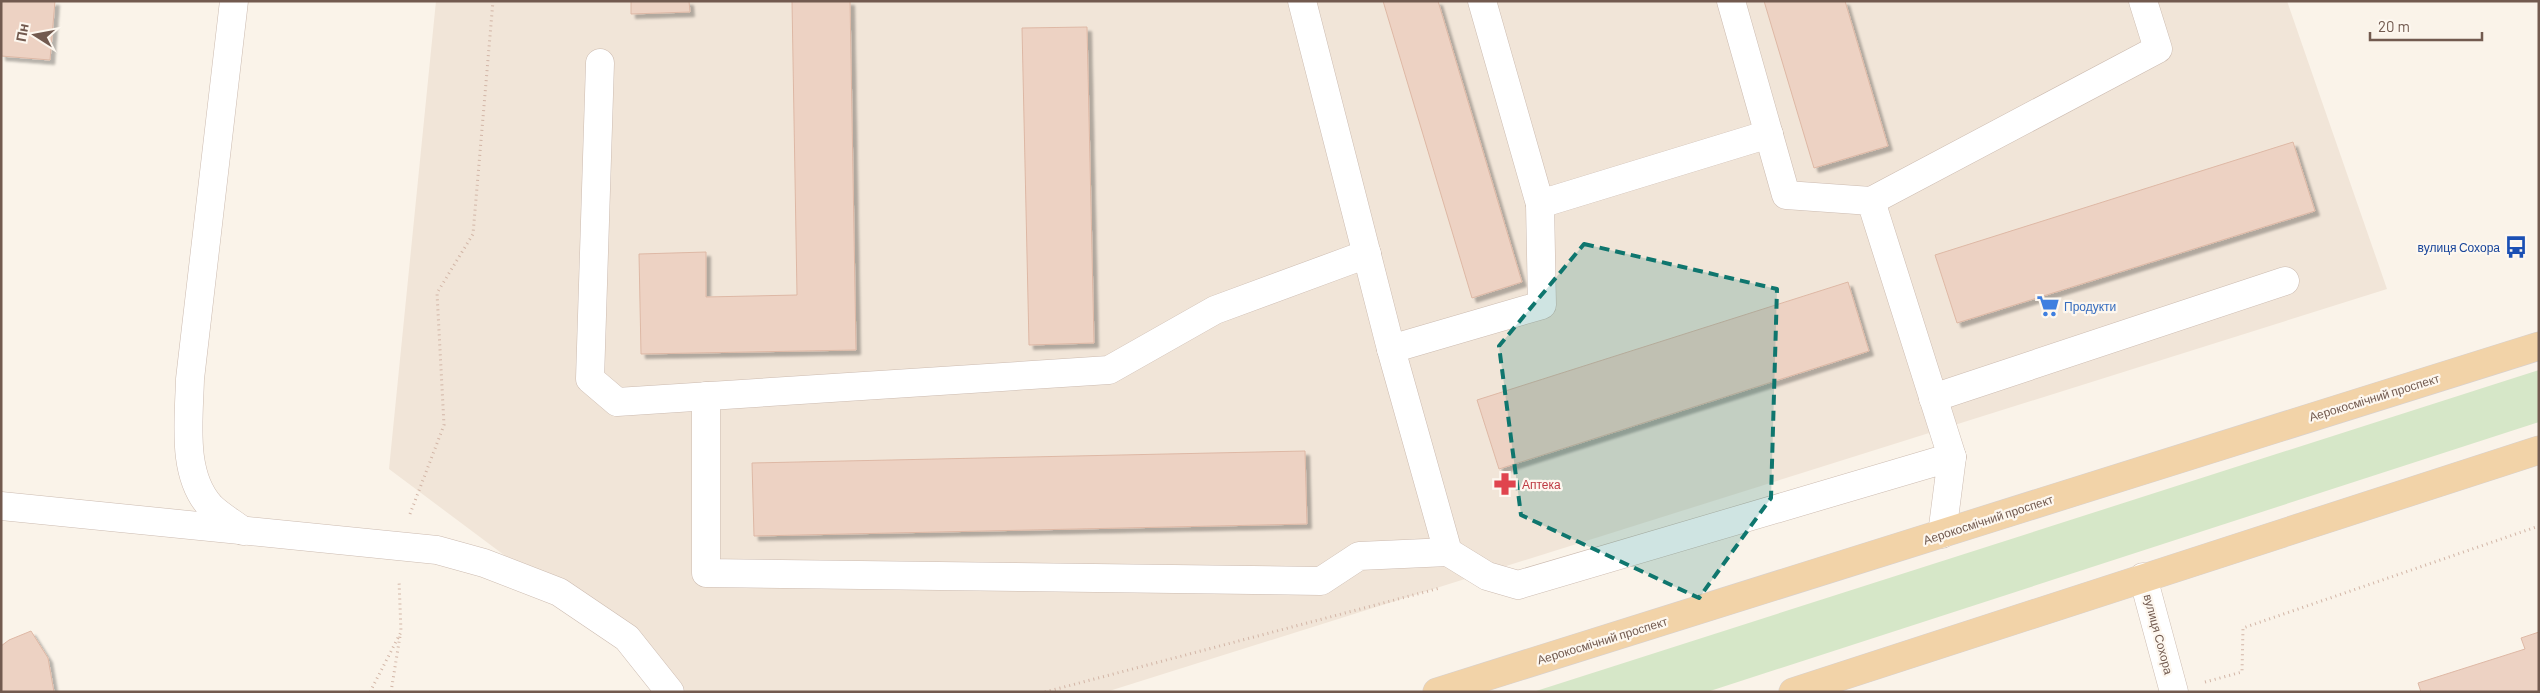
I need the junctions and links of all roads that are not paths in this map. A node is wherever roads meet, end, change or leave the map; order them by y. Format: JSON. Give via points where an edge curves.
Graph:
{"nodes":[{"id":1,"x":234,"y":1,"type":"edge"},
{"id":2,"x":1302,"y":1,"type":"edge"},
{"id":3,"x":1482,"y":1,"type":"edge"},
{"id":4,"x":1731,"y":1,"type":"edge"},
{"id":5,"x":2144,"y":1,"type":"edge"},
{"id":6,"x":600,"y":63,"type":"dead end"},
{"id":7,"x":1769,"y":134,"type":"junction"},
{"id":8,"x":1871,"y":201,"type":"junction"},
{"id":9,"x":1540,"y":204,"type":"junction"},
{"id":10,"x":1366,"y":254,"type":"junction"},
{"id":11,"x":2285,"y":281,"type":"dead end"},
{"id":12,"x":2539,"y":346,"type":"edge"},
{"id":13,"x":1391,"y":349,"type":"junction"},
{"id":14,"x":706,"y":396,"type":"junction"},
{"id":15,"x":1934,"y":398,"type":"junction"},
{"id":16,"x":2539,"y":450,"type":"edge"},
{"id":17,"x":1952,"y":457,"type":"junction"},
{"id":18,"x":1,"y":506,"type":"edge"},
{"id":19,"x":244,"y":532,"type":"junction"},
{"id":20,"x":1942,"y":534,"type":"junction"},
{"id":21,"x":1448,"y":552,"type":"junction"},
{"id":22,"x":2143,"y":577,"type":"junction"},
{"id":23,"x":2174,"y":691,"type":"edge"},
{"id":24,"x":670,"y":692,"type":"edge"},
{"id":25,"x":1437,"y":692,"type":"edge"},
{"id":26,"x":1793,"y":692,"type":"edge"}],
"edges":[{"from":1,"to":19,"type":"street","via":[[190,380],[190,458],[197,485],[211,507]]},
{"from":2,"to":10,"type":"street"},
{"from":3,"to":9,"type":"street"},
{"from":4,"to":7,"type":"street"},
{"from":5,"to":8,"type":"street","via":[[2158,49]]},
{"from":6,"to":14,"type":"street","via":[[590,379],[617,402]]},
{"from":7,"to":8,"type":"street","via":[[1786,195]]},
{"from":7,"to":9,"type":"street"},
{"from":8,"to":15,"type":"street"},
{"from":9,"to":13,"type":"street","via":[[1542,305]]},
{"from":10,"to":13,"type":"street"},
{"from":10,"to":14,"type":"street","via":[[1215,310],[1109,370]]},
{"from":11,"to":15,"type":"street"},
{"from":12,"to":20,"type":"main road","name":"Аерокосмічний проспект"},
{"from":13,"to":21,"type":"street"},
{"from":14,"to":21,"type":"street","via":[[706,573],[1321,581],[1359,556]]},
{"from":15,"to":17,"type":"street"},
{"from":16,"to":22,"type":"main road"},
{"from":17,"to":20,"type":"street"},
{"from":17,"to":21,"type":"street","via":[[1518,585],[1487,576]]},
{"from":18,"to":19,"type":"street"},
{"from":19,"to":24,"type":"street","via":[[437,550],[475,560],[559,592],[627,638]]},
{"from":20,"to":25,"type":"main road","name":"Аерокосмічний проспект"},
{"from":22,"to":23,"type":"street","name":"вулиця Сохора"},
{"from":22,"to":26,"type":"main road"}]}
